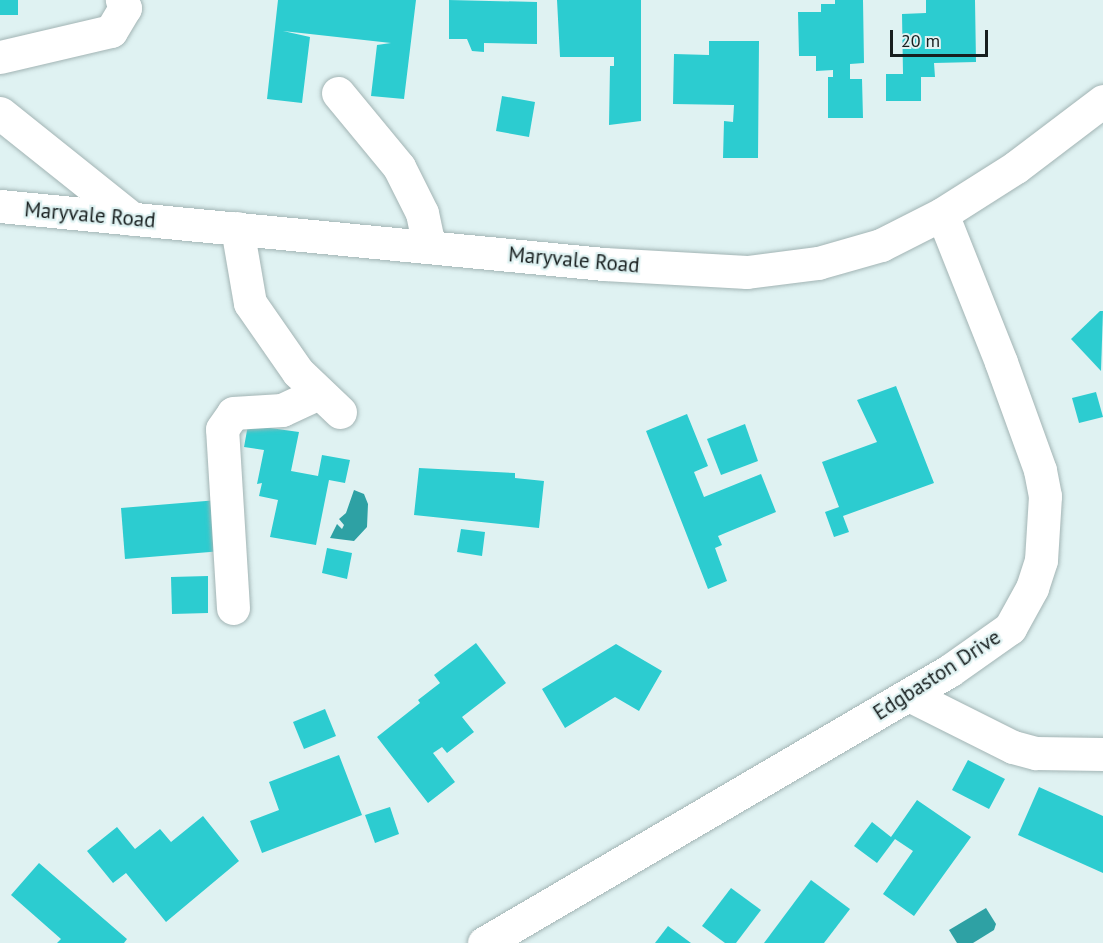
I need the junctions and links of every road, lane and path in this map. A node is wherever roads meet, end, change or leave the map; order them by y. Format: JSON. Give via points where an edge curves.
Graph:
{"nodes":[{"id":1,"x":122,"y":0,"type":"edge"},
{"id":2,"x":0,"y":57,"type":"edge"},
{"id":3,"x":338,"y":93,"type":"dead end"},
{"id":4,"x":1103,"y":101,"type":"edge"},
{"id":5,"x":0,"y":113,"type":"edge"},
{"id":6,"x":0,"y":206,"type":"edge"},
{"id":7,"x":942,"y":214,"type":"junction"},
{"id":8,"x":133,"y":219,"type":"junction"},
{"id":9,"x":237,"y":228,"type":"junction"},
{"id":10,"x":429,"y":246,"type":"junction"},
{"id":11,"x":232,"y":608,"type":"dead end"},
{"id":12,"x":909,"y":694,"type":"junction"},
{"id":13,"x":1103,"y":754,"type":"edge"},
{"id":14,"x":484,"y":943,"type":"edge"}],
"edges":[{"from":1,"to":2,"type":"street","via":[[123,13],[111,31]]},
{"from":3,"to":10,"type":"street","via":[[399,167],[422,213]]},
{"from":4,"to":7,"type":"street","name":"Maryvale Road","via":[[1016,167]]},
{"from":5,"to":8,"type":"street"},
{"from":6,"to":8,"type":"street","name":"Maryvale Road"},
{"from":7,"to":10,"type":"street","name":"Maryvale Road","via":[[881,245],[818,263],[747,272],[604,264]]},
{"from":7,"to":12,"type":"street","name":"Edgbaston Drive","via":[[1040,470],[1046,525],[1032,588],[1010,628],[981,652]]},
{"from":8,"to":9,"type":"street","name":"Maryvale Road"},
{"from":9,"to":10,"type":"street","name":"Maryvale Road"},
{"from":9,"to":11,"type":"street","via":[[250,303],[275,343],[329,403],[233,413],[222,429]]},
{"from":12,"to":13,"type":"street","via":[[1013,747],[1036,753]]},
{"from":12,"to":14,"type":"street","name":"Edgbaston Drive"}]}
